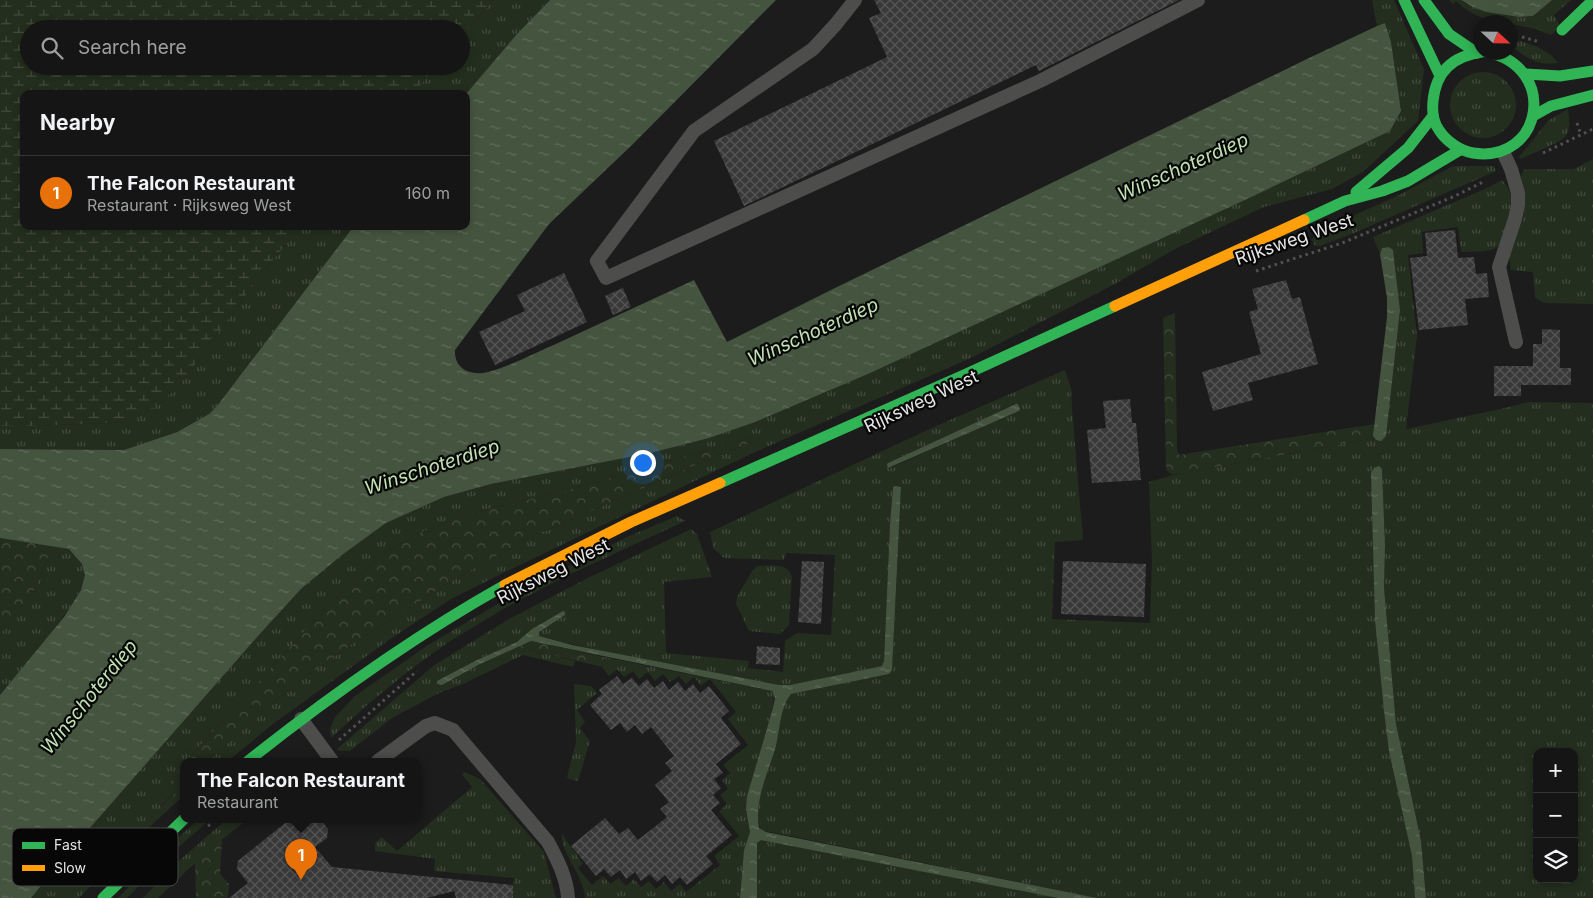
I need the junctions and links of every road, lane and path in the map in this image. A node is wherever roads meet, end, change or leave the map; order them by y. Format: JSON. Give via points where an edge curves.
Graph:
{"nodes":[{"id":1,"x":855,"y":0,"type":"edge"},
{"id":2,"x":1198,"y":0,"type":"edge"},
{"id":3,"x":1404,"y":0,"type":"edge"},
{"id":4,"x":1424,"y":0,"type":"edge"},
{"id":5,"x":1593,"y":0,"type":"edge"},
{"id":6,"x":1562,"y":30,"type":"dead end"},
{"id":7,"x":1473,"y":48,"type":"edge"},
{"id":8,"x":1473,"y":55,"type":"edge"},
{"id":9,"x":1510,"y":60,"type":"edge"},
{"id":10,"x":1593,"y":71,"type":"edge"},
{"id":11,"x":1526,"y":74,"type":"junction"},
{"id":12,"x":1440,"y":76,"type":"junction"},
{"id":13,"x":1593,"y":95,"type":"edge"},
{"id":14,"x":1433,"y":116,"type":"junction"},
{"id":15,"x":1533,"y":116,"type":"junction"},
{"id":16,"x":1593,"y":129,"type":"edge"},
{"id":17,"x":1460,"y":150,"type":"junction"},
{"id":18,"x":1503,"y":152,"type":"junction"},
{"id":19,"x":1511,"y":169,"type":"junction"},
{"id":20,"x":1345,"y":201,"type":"junction"},
{"id":21,"x":1250,"y":273,"type":"dead end"},
{"id":22,"x":1516,"y":342,"type":"dead end"},
{"id":23,"x":421,"y":668,"type":"dead end"},
{"id":24,"x":301,"y":718,"type":"junction"},
{"id":25,"x":328,"y":756,"type":"edge"},
{"id":26,"x":252,"y":758,"type":"edge"},
{"id":27,"x":382,"y":758,"type":"edge"},
{"id":28,"x":115,"y":886,"type":"edge"},
{"id":29,"x":103,"y":898,"type":"edge"},
{"id":30,"x":568,"y":898,"type":"edge"}],
"edges":[{"from":1,"to":2,"type":"lane","via":[[813,49],[694,131],[597,261],[606,278],[1040,81]]},
{"from":3,"to":12,"type":"main road"},
{"from":4,"to":7,"type":"main road","via":[[1449,34]]},
{"from":5,"to":6,"type":"main road"},
{"from":8,"to":12,"type":"main road","via":[[1460,58]]},
{"from":9,"to":11,"type":"main road"},
{"from":10,"to":11,"type":"main road","via":[[1566,76]]},
{"from":11,"to":15,"type":"main road","via":[[1535,99]]},
{"from":12,"to":14,"type":"main road","via":[[1432,95]]},
{"from":13,"to":15,"type":"main road","via":[[1551,106]]},
{"from":14,"to":17,"type":"main road","via":[[1440,133]]},
{"from":14,"to":20,"type":"main road","name":"Rijksweg West","via":[[1401,156]]},
{"from":15,"to":18,"type":"main road","via":[[1526,134]]},
{"from":16,"to":19,"type":"path","name":"Rijksweg West"},
{"from":17,"to":18,"type":"main road","via":[[1482,156]]},
{"from":17,"to":20,"type":"main road","name":"Rijksweg West","via":[[1415,178]]},
{"from":18,"to":19,"type":"lane"},
{"from":19,"to":21,"type":"path","name":"Rijksweg West","via":[[1342,243]]},
{"from":19,"to":22,"type":"lane","via":[[1518,205],[1499,267]]},
{"from":20,"to":24,"type":"main road","name":"Rijksweg West","via":[[640,518],[541,566],[464,608]]},
{"from":23,"to":25,"type":"path"},
{"from":24,"to":25,"type":"lane"},
{"from":24,"to":26,"type":"main road","name":"Rijksweg West"},
{"from":27,"to":30,"type":"lane","via":[[426,726],[435,723],[453,730],[548,842],[564,877]]},
{"from":28,"to":29,"type":"main road"}]}
